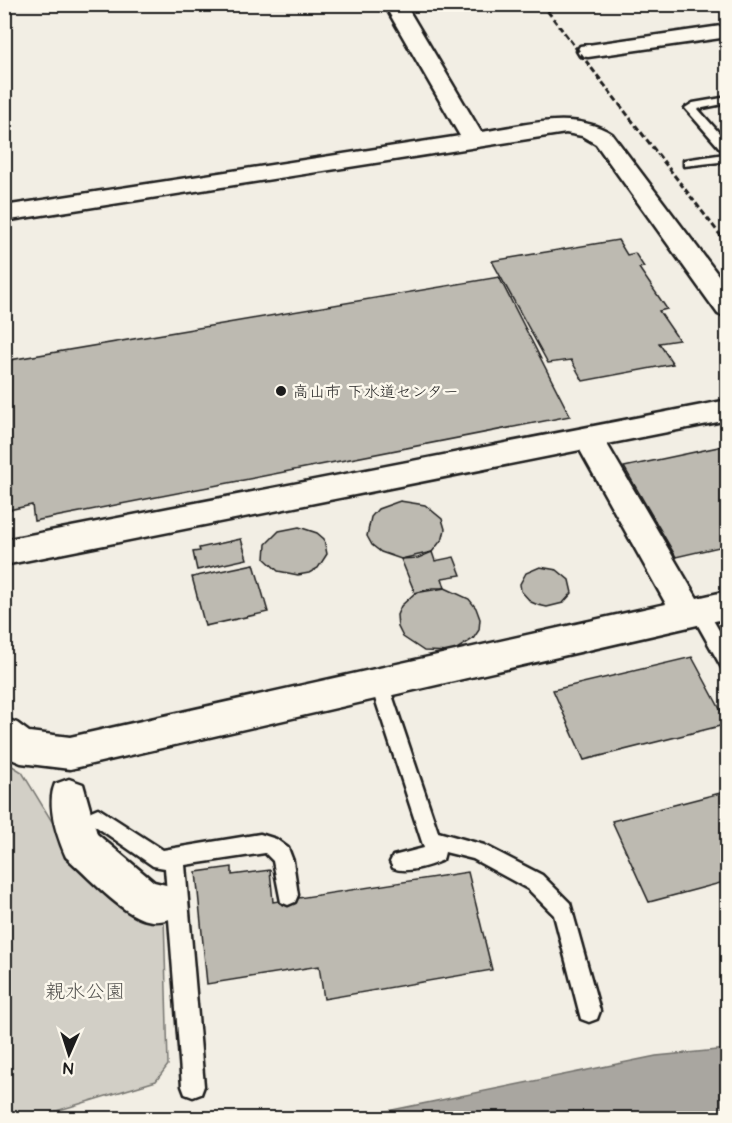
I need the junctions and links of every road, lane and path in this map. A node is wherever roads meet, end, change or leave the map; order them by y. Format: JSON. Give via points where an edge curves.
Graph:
{"nodes":[{"id":1,"x":394,"y":4,"type":"edge"},
{"id":2,"x":728,"y":31,"type":"edge"},
{"id":3,"x":588,"y":51,"type":"dead end"},
{"id":4,"x":728,"y":100,"type":"edge"},
{"id":5,"x":476,"y":141,"type":"junction"},
{"id":6,"x":728,"y":151,"type":"edge"},
{"id":7,"x":728,"y":157,"type":"edge"},
{"id":8,"x":688,"y":164,"type":"dead end"},
{"id":9,"x":4,"y":214,"type":"edge"},
{"id":10,"x":728,"y":308,"type":"edge"},
{"id":11,"x":728,"y":410,"type":"edge"},
{"id":12,"x":588,"y":438,"type":"junction"},
{"id":13,"x":4,"y":553,"type":"edge"},
{"id":14,"x":705,"y":609,"type":"edge"},
{"id":15,"x":728,"y":663,"type":"edge"},
{"id":16,"x":379,"y":683,"type":"junction"},
{"id":17,"x":13,"y":740,"type":"edge"},
{"id":18,"x":83,"y":807,"type":"junction"},
{"id":19,"x":431,"y":839,"type":"junction"},
{"id":20,"x":174,"y":858,"type":"junction"},
{"id":21,"x":400,"y":862,"type":"dead end"},
{"id":22,"x":288,"y":895,"type":"dead end"},
{"id":23,"x":164,"y":902,"type":"dead end"},
{"id":24,"x":589,"y":1011,"type":"dead end"},
{"id":25,"x":193,"y":1086,"type":"dead end"}],
"edges":[{"from":1,"to":5,"type":"street"},
{"from":2,"to":3,"type":"street"},
{"from":4,"to":6,"type":"lane","via":[[691,108]]},
{"from":5,"to":9,"type":"street"},
{"from":5,"to":10,"type":"street","via":[[566,126],[594,132],[604,139]]},
{"from":7,"to":8,"type":"lane"},
{"from":11,"to":12,"type":"street"},
{"from":12,"to":13,"type":"street"},
{"from":12,"to":14,"type":"street"},
{"from":14,"to":15,"type":"lane"},
{"from":14,"to":16,"type":"street"},
{"from":16,"to":17,"type":"street","via":[[70,753]]},
{"from":16,"to":19,"type":"lane"},
{"from":17,"to":18,"type":"street","via":[[53,773]]},
{"from":18,"to":20,"type":"lane","via":[[160,860]]},
{"from":18,"to":23,"type":"street","via":[[80,844],[146,901]]},
{"from":19,"to":21,"type":"lane","via":[[436,854]]},
{"from":19,"to":24,"type":"lane","via":[[477,851],[535,882],[563,910]]},
{"from":20,"to":22,"type":"lane","via":[[260,843],[274,845],[281,853]]},
{"from":20,"to":25,"type":"lane"}]}
